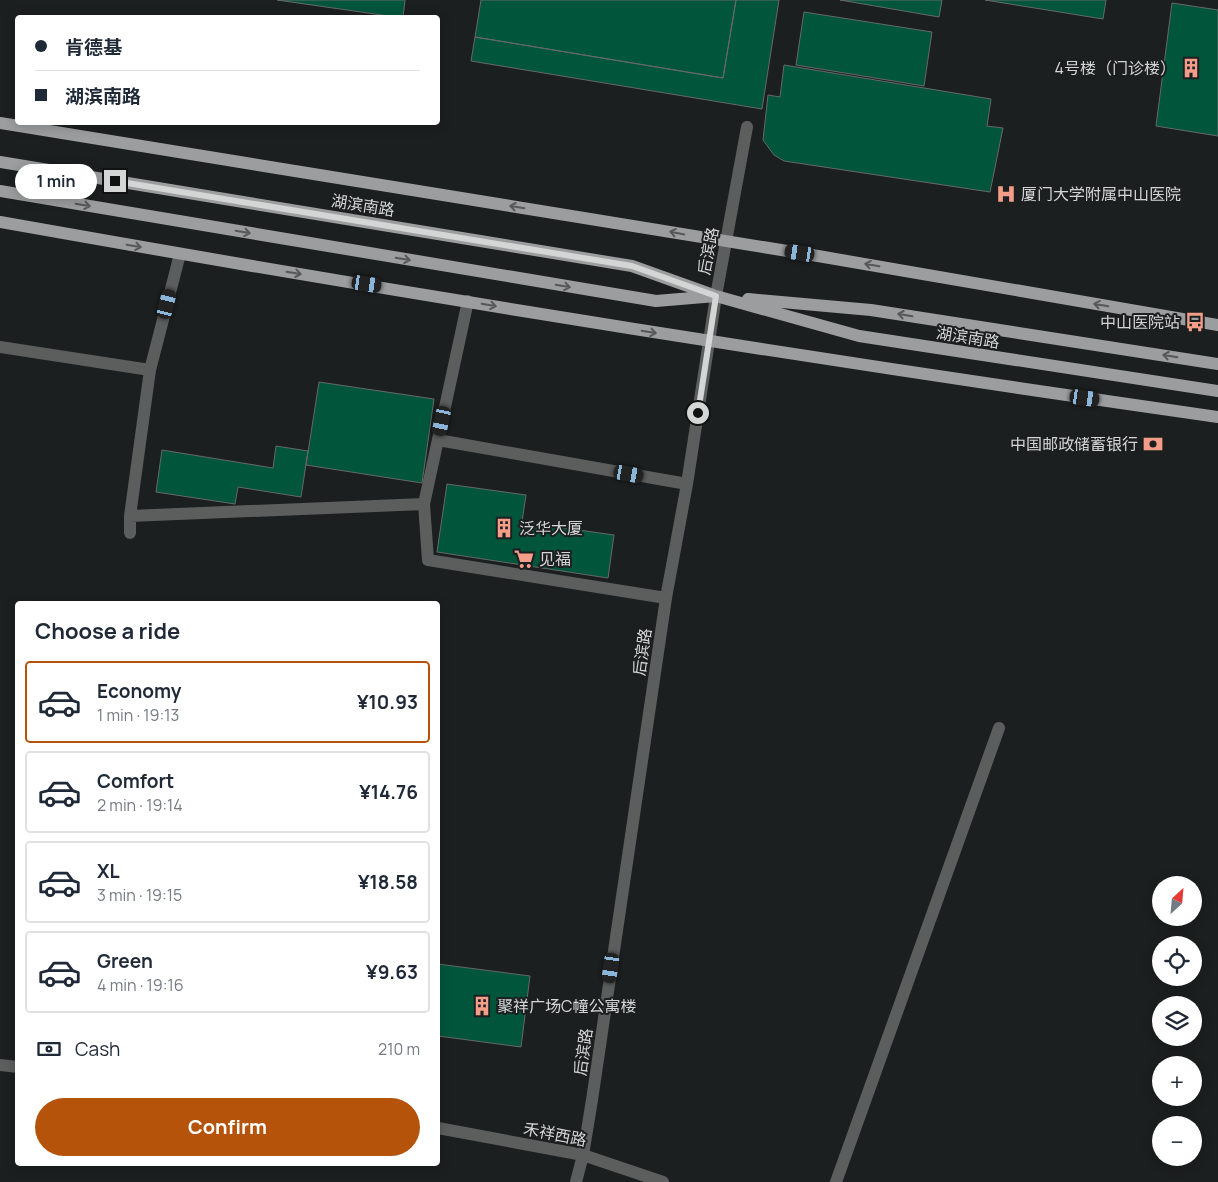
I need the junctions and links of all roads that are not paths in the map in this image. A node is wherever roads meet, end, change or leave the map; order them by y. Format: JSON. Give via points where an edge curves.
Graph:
{"nodes":[{"id":1,"x":0,"y":123,"type":"edge"},
{"id":2,"x":747,"y":127,"type":"dead end"},
{"id":3,"x":0,"y":162,"type":"edge"},
{"id":4,"x":0,"y":192,"type":"edge"},
{"id":5,"x":0,"y":222,"type":"edge"},
{"id":6,"x":727,"y":242,"type":"junction"},
{"id":7,"x":180,"y":254,"type":"junction"},
{"id":8,"x":716,"y":296,"type":"junction"},
{"id":9,"x":468,"y":301,"type":"junction"},
{"id":10,"x":1218,"y":326,"type":"edge"},
{"id":11,"x":710,"y":342,"type":"junction"},
{"id":12,"x":0,"y":347,"type":"edge"},
{"id":13,"x":1218,"y":364,"type":"edge"},
{"id":14,"x":150,"y":370,"type":"junction"},
{"id":15,"x":1218,"y":391,"type":"edge"},
{"id":16,"x":1218,"y":417,"type":"edge"},
{"id":17,"x":438,"y":440,"type":"junction"},
{"id":18,"x":687,"y":484,"type":"junction"},
{"id":19,"x":424,"y":504,"type":"junction"},
{"id":20,"x":130,"y":516,"type":"junction"},
{"id":21,"x":130,"y":533,"type":"dead end"},
{"id":22,"x":666,"y":598,"type":"junction"},
{"id":23,"x":999,"y":728,"type":"dead end"},
{"id":24,"x":0,"y":1065,"type":"edge"},
{"id":25,"x":15,"y":1067,"type":"edge"},
{"id":26,"x":440,"y":1128,"type":"edge"},
{"id":27,"x":583,"y":1155,"type":"junction"},
{"id":28,"x":576,"y":1182,"type":"edge"},
{"id":29,"x":663,"y":1182,"type":"edge"},
{"id":30,"x":836,"y":1182,"type":"edge"}],
"edges":[{"from":6,"to":1,"type":"main road","one_way":true},
{"from":2,"to":6,"type":"street","name":"后滨路"},
{"from":3,"to":8,"type":"main road","name":"湖滨南路","via":[[632,266]]},
{"from":4,"to":8,"type":"main road","name":"湖滨南路","one_way":true,"via":[[656,301]]},
{"from":5,"to":7,"type":"main road","one_way":true},
{"from":6,"to":8,"type":"street","name":"后滨路"},
{"from":10,"to":6,"type":"main road","one_way":true},
{"from":7,"to":9,"type":"main road","one_way":true},
{"from":7,"to":14,"type":"street"},
{"from":8,"to":11,"type":"street","name":"后滨路"},
{"from":13,"to":8,"type":"main road","name":"湖滨南路","one_way":true,"via":[[871,310]]},
{"from":8,"to":15,"type":"main road","name":"湖滨南路","via":[[859,336]]},
{"from":9,"to":11,"type":"main road","one_way":true},
{"from":9,"to":17,"type":"street"},
{"from":11,"to":16,"type":"main road"},
{"from":11,"to":18,"type":"street","name":"后滨路"},
{"from":12,"to":14,"type":"street"},
{"from":14,"to":20,"type":"street"},
{"from":17,"to":18,"type":"street"},
{"from":17,"to":19,"type":"street"},
{"from":18,"to":22,"type":"street","name":"后滨路"},
{"from":19,"to":20,"type":"street"},
{"from":19,"to":22,"type":"street","via":[[428,560]]},
{"from":20,"to":21,"type":"street"},
{"from":22,"to":27,"type":"street","name":"后滨路"},
{"from":23,"to":30,"type":"street"},
{"from":24,"to":25,"type":"street"},
{"from":26,"to":27,"type":"street","name":"禾祥西路"},
{"from":27,"to":28,"type":"street","name":"后滨路"},
{"from":27,"to":29,"type":"street","name":"禾祥西路"}]}
